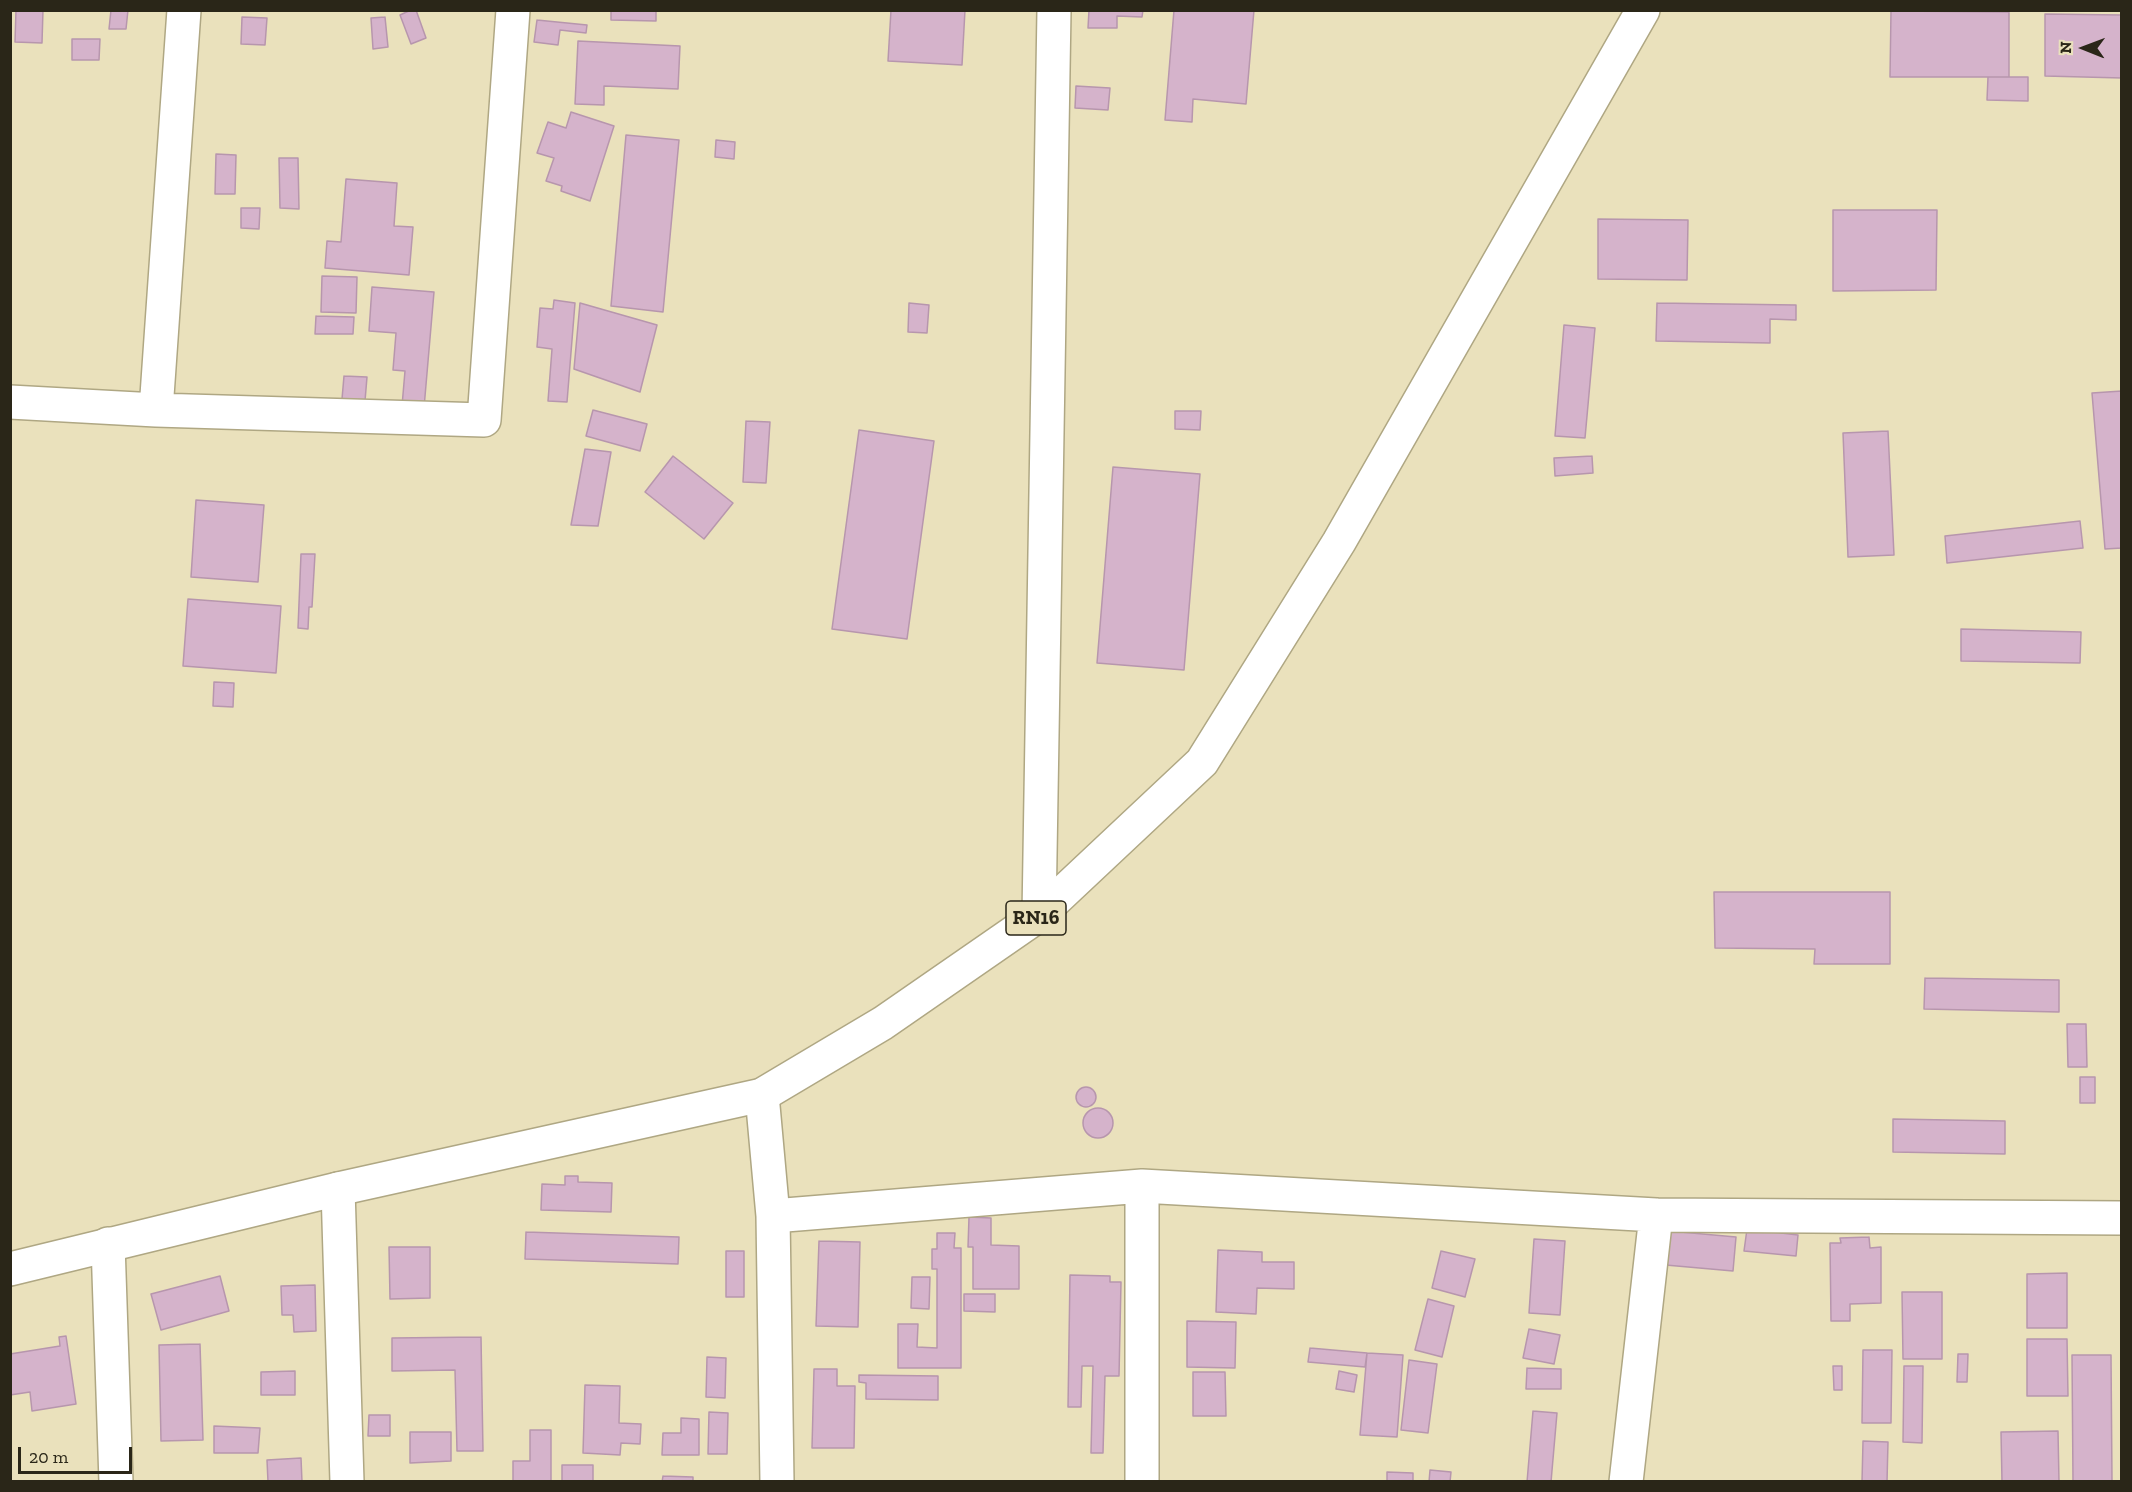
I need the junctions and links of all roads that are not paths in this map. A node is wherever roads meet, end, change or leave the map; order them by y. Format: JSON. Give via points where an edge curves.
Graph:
{"nodes":[{"id":1,"x":184,"y":10,"type":"edge"},
{"id":2,"x":513,"y":10,"type":"edge"},
{"id":3,"x":1054,"y":10,"type":"edge"},
{"id":4,"x":1642,"y":10,"type":"edge"},
{"id":5,"x":10,"y":402,"type":"edge"},
{"id":6,"x":156,"y":410,"type":"junction"},
{"id":7,"x":1039,"y":915,"type":"junction"},
{"id":8,"x":762,"y":1095,"type":"junction"},
{"id":9,"x":1142,"y":1186,"type":"junction"},
{"id":10,"x":338,"y":1189,"type":"junction"},
{"id":11,"x":1656,"y":1215,"type":"junction"},
{"id":12,"x":773,"y":1216,"type":"junction"},
{"id":13,"x":2121,"y":1218,"type":"edge"},
{"id":14,"x":108,"y":1244,"type":"junction"},
{"id":15,"x":10,"y":1269,"type":"edge"},
{"id":16,"x":116,"y":1482,"type":"edge"},
{"id":17,"x":347,"y":1482,"type":"edge"},
{"id":18,"x":777,"y":1482,"type":"edge"},
{"id":19,"x":1142,"y":1482,"type":"edge"},
{"id":20,"x":1626,"y":1482,"type":"edge"}],
"edges":[{"from":1,"to":6,"type":"street"},
{"from":2,"to":6,"type":"street","via":[[484,420]]},
{"from":3,"to":7,"type":"street"},
{"from":4,"to":7,"type":"street","number":"RN16","via":[[1339,542],[1202,762]]},
{"from":5,"to":6,"type":"street"},
{"from":7,"to":8,"type":"street","number":"RN16","via":[[883,1023]]},
{"from":8,"to":10,"type":"street","number":"RN16"},
{"from":8,"to":12,"type":"street"},
{"from":9,"to":11,"type":"street"},
{"from":9,"to":12,"type":"street"},
{"from":9,"to":19,"type":"street"},
{"from":10,"to":14,"type":"street","number":"RN16"},
{"from":10,"to":17,"type":"street"},
{"from":11,"to":13,"type":"street"},
{"from":11,"to":20,"type":"street"},
{"from":12,"to":18,"type":"street"},
{"from":14,"to":15,"type":"street","number":"RN16"},
{"from":14,"to":16,"type":"street"}]}
